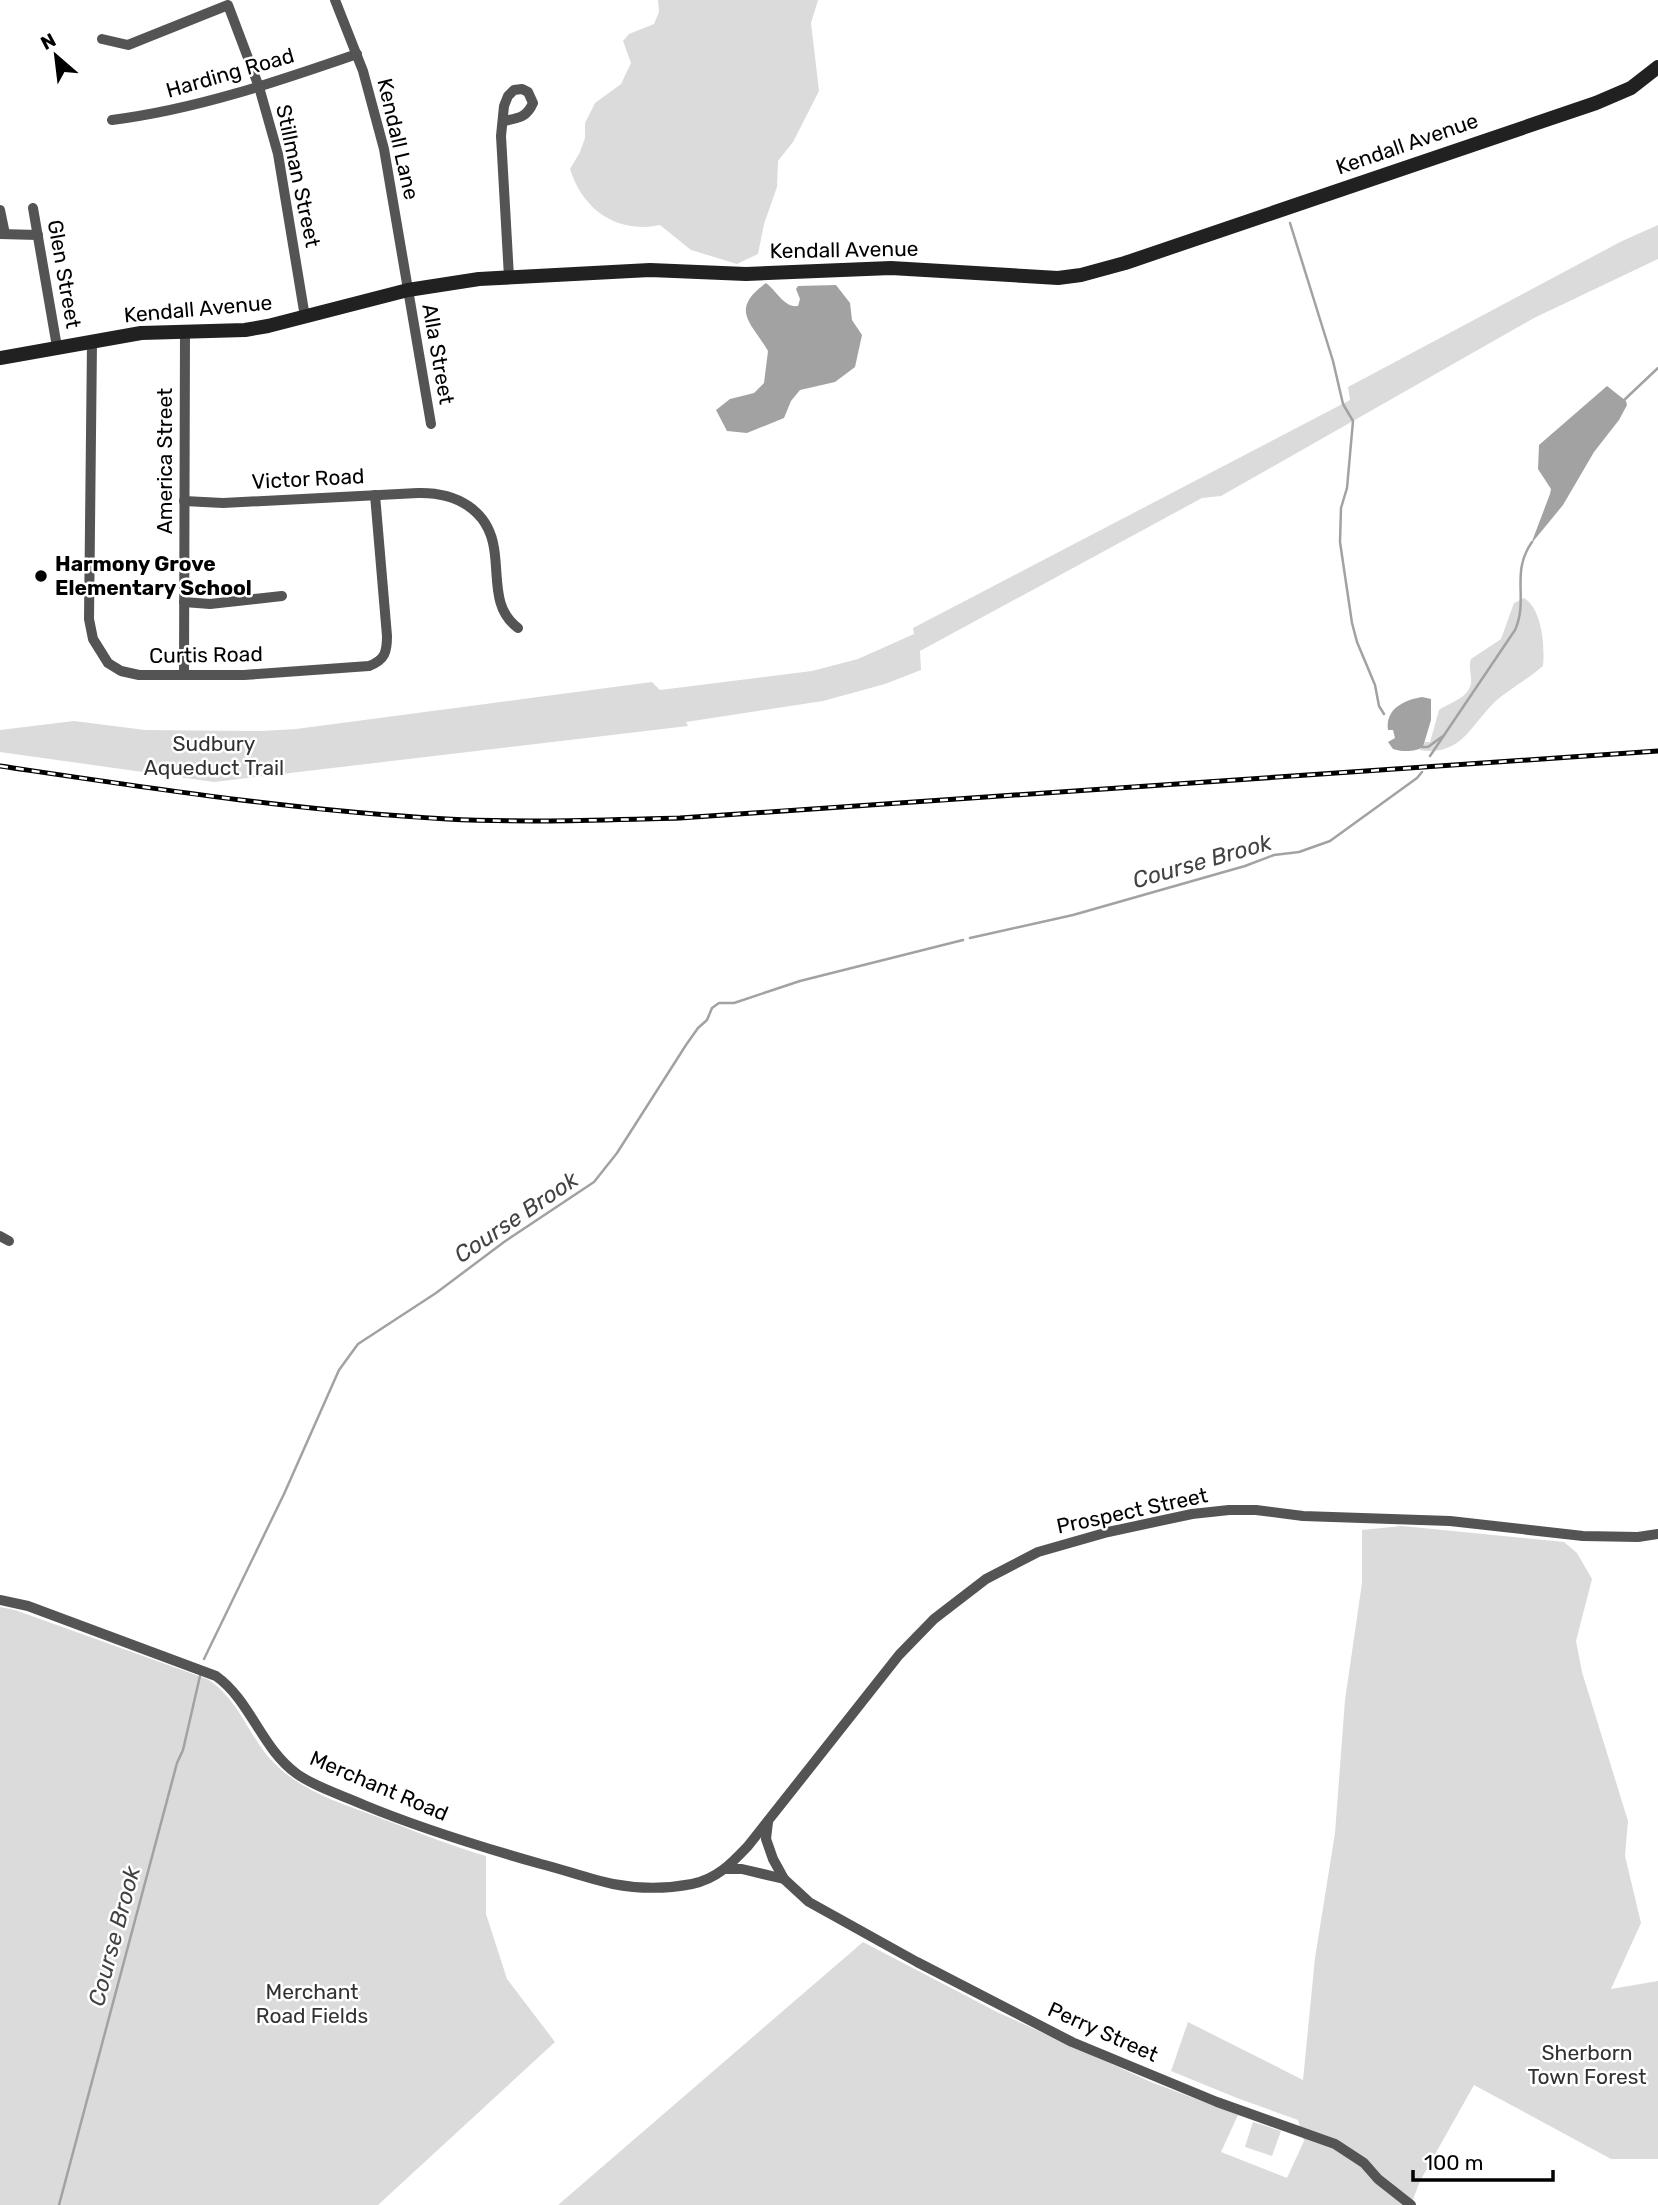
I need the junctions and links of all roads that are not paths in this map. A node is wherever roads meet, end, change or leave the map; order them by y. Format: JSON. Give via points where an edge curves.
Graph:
{"nodes":[{"id":1,"x":335,"y":0,"type":"edge"},
{"id":2,"x":102,"y":38,"type":"dead end"},
{"id":3,"x":357,"y":54,"type":"junction"},
{"id":4,"x":1658,"y":67,"type":"edge"},
{"id":5,"x":259,"y":87,"type":"junction"},
{"id":6,"x":112,"y":120,"type":"dead end"},
{"id":7,"x":504,"y":121,"type":"dead end"},
{"id":8,"x":33,"y":208,"type":"dead end"},
{"id":9,"x":0,"y":210,"type":"edge"},
{"id":10,"x":3,"y":234,"type":"edge"},
{"id":11,"x":38,"y":235,"type":"junction"},
{"id":12,"x":509,"y":277,"type":"junction"},
{"id":13,"x":408,"y":290,"type":"junction"},
{"id":14,"x":305,"y":317,"type":"junction"},
{"id":15,"x":185,"y":331,"type":"junction"},
{"id":16,"x":92,"y":342,"type":"junction"},
{"id":17,"x":57,"y":347,"type":"junction"},
{"id":18,"x":0,"y":358,"type":"edge"},
{"id":19,"x":431,"y":424,"type":"dead end"},
{"id":20,"x":375,"y":495,"type":"junction"},
{"id":21,"x":184,"y":501,"type":"junction"},
{"id":22,"x":282,"y":596,"type":"dead end"},
{"id":23,"x":184,"y":602,"type":"junction"},
{"id":24,"x":518,"y":628,"type":"dead end"},
{"id":25,"x":184,"y":675,"type":"junction"},
{"id":26,"x":1658,"y":1534,"type":"edge"},
{"id":27,"x":0,"y":1600,"type":"edge"},
{"id":28,"x":769,"y":1819,"type":"junction"},
{"id":29,"x":726,"y":1869,"type":"junction"},
{"id":30,"x":784,"y":1879,"type":"junction"},
{"id":31,"x":1411,"y":2205,"type":"edge"}],
"edges":[{"from":1,"to":3,"type":"street","name":"Kendall Lane"},
{"from":2,"to":5,"type":"street","name":"Stillman Street","via":[[128,46],[228,5]]},
{"from":3,"to":5,"type":"street","name":"Harding Road"},
{"from":3,"to":13,"type":"street","name":"Kendall Lane","via":[[384,149]]},
{"from":4,"to":12,"type":"main road","name":"Kendall Avenue","via":[[1632,88],[1597,103],[1081,275],[1041,278],[888,268],[746,274],[650,270]]},
{"from":5,"to":6,"type":"street","name":"Harding Road","via":[[186,107]]},
{"from":5,"to":14,"type":"street","name":"Stillman Street","via":[[278,155]]},
{"from":7,"to":12,"type":"street"},
{"from":8,"to":11,"type":"street","name":"Glen Street"},
{"from":9,"to":10,"type":"street"},
{"from":10,"to":11,"type":"street"},
{"from":11,"to":17,"type":"street","name":"Glen Street"},
{"from":12,"to":13,"type":"main road","name":"Kendall Avenue"},
{"from":13,"to":14,"type":"main road","name":"Kendall Avenue"},
{"from":13,"to":19,"type":"street","name":"Alla Street"},
{"from":14,"to":15,"type":"main road","name":"Kendall Avenue","via":[[244,330]]},
{"from":15,"to":16,"type":"main road","name":"Kendall Avenue"},
{"from":15,"to":21,"type":"street","name":"America Street"},
{"from":16,"to":17,"type":"main road","name":"Kendall Avenue"},
{"from":16,"to":25,"type":"street","name":"Curtis Road","via":[[89,619],[93,639],[108,663],[121,671]]},
{"from":17,"to":18,"type":"main road","name":"Kendall Avenue"},
{"from":20,"to":21,"type":"street","name":"Victor Road"},
{"from":20,"to":24,"type":"street","name":"Victor Road","via":[[434,492],[464,502],[484,522],[494,548],[500,605]]},
{"from":20,"to":25,"type":"street","name":"Curtis Road","via":[[387,636],[385,656],[378,663]]},
{"from":21,"to":23,"type":"street","name":"America Street"},
{"from":22,"to":23,"type":"street","via":[[210,604]]},
{"from":23,"to":25,"type":"street","name":"America Street"},
{"from":26,"to":28,"type":"street","name":"Prospect Street","via":[[1583,1536],[1450,1521],[1230,1510],[1108,1532],[1038,1552],[986,1579],[934,1619]]},
{"from":27,"to":29,"type":"street","name":"Merchant Road","via":[[28,1606],[216,1676],[239,1699],[266,1742],[297,1774],[409,1823],[612,1884],[643,1888],[695,1884]]},
{"from":28,"to":29,"type":"street","name":"Merchant Road"},
{"from":28,"to":30,"type":"street","name":"Perry Street","via":[[766,1839]]},
{"from":29,"to":30,"type":"street","name":"Perry Street"},
{"from":30,"to":31,"type":"street","name":"Perry Street","via":[[809,1902],[854,1928],[1072,2042],[1217,2102],[1335,2144]]}]}
